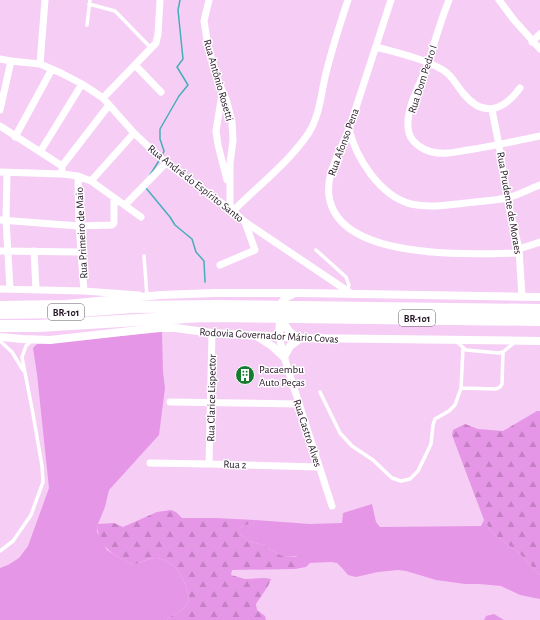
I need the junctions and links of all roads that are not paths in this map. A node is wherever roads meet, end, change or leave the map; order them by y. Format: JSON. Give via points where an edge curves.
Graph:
{"nodes":[{"id":1,"x":46,"y":0,"type":"edge"},
{"id":2,"x":160,"y":0,"type":"edge"},
{"id":3,"x":209,"y":0,"type":"edge"},
{"id":4,"x":348,"y":0,"type":"edge"},
{"id":5,"x":391,"y":0,"type":"edge"},
{"id":6,"x":449,"y":0,"type":"edge"},
{"id":7,"x":499,"y":0,"type":"edge"},
{"id":8,"x":90,"y":2,"type":"edge"},
{"id":9,"x":87,"y":25,"type":"dead end"},
{"id":10,"x":540,"y":34,"type":"edge"},
{"id":11,"x":532,"y":42,"type":"junction"},
{"id":12,"x":376,"y":47,"type":"junction"},
{"id":13,"x":152,"y":48,"type":"junction"},
{"id":14,"x":540,"y":49,"type":"edge"},
{"id":15,"x":0,"y":58,"type":"edge"},
{"id":16,"x":11,"y":61,"type":"junction"},
{"id":17,"x":428,"y":62,"type":"junction"},
{"id":18,"x":40,"y":64,"type":"junction"},
{"id":19,"x":135,"y":65,"type":"junction"},
{"id":20,"x":52,"y":69,"type":"junction"},
{"id":21,"x":82,"y":84,"type":"junction"},
{"id":22,"x":520,"y":88,"type":"dead end"},
{"id":23,"x":222,"y":90,"type":"junction"},
{"id":24,"x":161,"y":92,"type":"dead end"},
{"id":25,"x":103,"y":98,"type":"junction"},
{"id":26,"x":109,"y":105,"type":"junction"},
{"id":27,"x":0,"y":110,"type":"edge"},
{"id":28,"x":492,"y":110,"type":"junction"},
{"id":29,"x":220,"y":111,"type":"junction"},
{"id":30,"x":229,"y":112,"type":"junction"},
{"id":31,"x":0,"y":126,"type":"edge"},
{"id":32,"x":349,"y":129,"type":"junction"},
{"id":33,"x":134,"y":133,"type":"junction"},
{"id":34,"x":540,"y":136,"type":"edge"},
{"id":35,"x":15,"y":137,"type":"junction"},
{"id":36,"x":499,"y":145,"type":"junction"},
{"id":37,"x":40,"y":152,"type":"junction"},
{"id":38,"x":166,"y":163,"type":"junction"},
{"id":39,"x":226,"y":165,"type":"junction"},
{"id":40,"x":62,"y":170,"type":"junction"},
{"id":41,"x":3,"y":173,"type":"edge"},
{"id":42,"x":78,"y":176,"type":"junction"},
{"id":43,"x":91,"y":181,"type":"junction"},
{"id":44,"x":540,"y":185,"type":"edge"},
{"id":45,"x":114,"y":198,"type":"junction"},
{"id":46,"x":507,"y":198,"type":"junction"},
{"id":47,"x":125,"y":205,"type":"junction"},
{"id":48,"x":232,"y":210,"type":"junction"},
{"id":49,"x":141,"y":217,"type":"dead end"},
{"id":50,"x":3,"y":220,"type":"edge"},
{"id":51,"x":245,"y":222,"type":"junction"},
{"id":52,"x":79,"y":226,"type":"junction"},
{"id":53,"x":540,"y":242,"type":"edge"},
{"id":54,"x":316,"y":250,"type":"dead end"},
{"id":55,"x":3,"y":251,"type":"edge"},
{"id":56,"x":34,"y":251,"type":"junction"},
{"id":57,"x":519,"y":251,"type":"junction"},
{"id":58,"x":81,"y":252,"type":"junction"},
{"id":59,"x":144,"y":256,"type":"dead end"},
{"id":60,"x":220,"y":265,"type":"dead end"},
{"id":61,"x":0,"y":289,"type":"edge"},
{"id":62,"x":10,"y":289,"type":"junction"},
{"id":63,"x":36,"y":289,"type":"junction"},
{"id":64,"x":84,"y":291,"type":"junction"},
{"id":65,"x":350,"y":292,"type":"junction"},
{"id":66,"x":300,"y":293,"type":"junction"},
{"id":67,"x":149,"y":296,"type":"junction"},
{"id":68,"x":522,"y":297,"type":"junction"},
{"id":69,"x":540,"y":297,"type":"edge"},
{"id":70,"x":0,"y":305,"type":"edge"},
{"id":71,"x":540,"y":310,"type":"edge"},
{"id":72,"x":295,"y":312,"type":"junction"},
{"id":73,"x":0,"y":313,"type":"edge"},
{"id":74,"x":278,"y":313,"type":"junction"},
{"id":75,"x":540,"y":320,"type":"edge"},
{"id":76,"x":0,"y":326,"type":"edge"},
{"id":77,"x":212,"y":333,"type":"junction"},
{"id":78,"x":256,"y":336,"type":"junction"},
{"id":79,"x":0,"y":337,"type":"edge"},
{"id":80,"x":279,"y":337,"type":"junction"},
{"id":81,"x":301,"y":338,"type":"junction"},
{"id":82,"x":32,"y":340,"type":"junction"},
{"id":83,"x":454,"y":340,"type":"junction"},
{"id":84,"x":517,"y":340,"type":"junction"},
{"id":85,"x":540,"y":340,"type":"edge"},
{"id":86,"x":0,"y":341,"type":"edge"},
{"id":87,"x":463,"y":348,"type":"junction"},
{"id":88,"x":503,"y":352,"type":"junction"},
{"id":89,"x":284,"y":357,"type":"junction"},
{"id":90,"x":26,"y":380,"type":"junction"},
{"id":91,"x":461,"y":388,"type":"junction"},
{"id":92,"x":320,"y":392,"type":"dead end"},
{"id":93,"x":170,"y":402,"type":"dead end"},
{"id":94,"x":210,"y":403,"type":"junction"},
{"id":95,"x":299,"y":404,"type":"junction"},
{"id":96,"x":150,"y":463,"type":"dead end"},
{"id":97,"x":210,"y":464,"type":"junction"},
{"id":98,"x":319,"y":467,"type":"junction"},
{"id":99,"x":332,"y":506,"type":"dead end"},
{"id":100,"x":0,"y":551,"type":"edge"}],
"edges":[{"from":1,"to":18,"type":"street"},
{"from":2,"to":13,"type":"street","via":[[158,34]]},
{"from":3,"to":23,"type":"street","name":"Rua Antônio Rosetti","via":[[204,21],[205,34]]},
{"from":4,"to":48,"type":"street","via":[[313,125],[272,174]]},
{"from":5,"to":12,"type":"street","name":"Rua Afonso Pena"},
{"from":6,"to":17,"type":"street","name":"Rua Dom Pedro I"},
{"from":7,"to":11,"type":"street"},
{"from":8,"to":9,"type":"lane"},
{"from":8,"to":13,"type":"lane","via":[[115,11]]},
{"from":10,"to":11,"type":"street"},
{"from":11,"to":14,"type":"street"},
{"from":12,"to":17,"type":"street"},
{"from":12,"to":32,"type":"street","name":"Rua Afonso Pena"},
{"from":13,"to":19,"type":"street"},
{"from":15,"to":16,"type":"street","name":"Rua André do Espírito Santo"},
{"from":16,"to":18,"type":"street","name":"Rua André do Espírito Santo"},
{"from":16,"to":27,"type":"street"},
{"from":17,"to":28,"type":"street","via":[[445,71],[475,104]]},
{"from":17,"to":36,"type":"street","name":"Rua Dom Pedro I","via":[[408,120],[410,135],[414,141],[431,152],[444,153]]},
{"from":18,"to":20,"type":"street","name":"Rua André do Espírito Santo"},
{"from":19,"to":24,"type":"street"},
{"from":19,"to":25,"type":"street"},
{"from":20,"to":21,"type":"street","name":"Rua André do Espírito Santo"},
{"from":20,"to":35,"type":"street"},
{"from":21,"to":25,"type":"street","name":"Rua André do Espírito Santo"},
{"from":21,"to":37,"type":"street"},
{"from":22,"to":28,"type":"street","via":[[506,104]]},
{"from":23,"to":29,"type":"street"},
{"from":23,"to":30,"type":"street","name":"Rua Antônio Rosetti"},
{"from":25,"to":26,"type":"street","name":"Rua André do Espírito Santo"},
{"from":26,"to":33,"type":"street","name":"Rua André do Espírito Santo"},
{"from":26,"to":40,"type":"street"},
{"from":28,"to":36,"type":"street","name":"Rua Prudente de Moraes"},
{"from":29,"to":30,"type":"street"},
{"from":29,"to":39,"type":"street","via":[[216,131],[218,145]]},
{"from":30,"to":39,"type":"street","name":"Rua Antônio Rosetti","via":[[233,140]]},
{"from":31,"to":35,"type":"street"},
{"from":32,"to":46,"type":"street","via":[[355,150],[372,176],[387,191],[410,203],[435,206]]},
{"from":32,"to":57,"type":"street","name":"Rua Afonso Pena","via":[[330,175],[328,188],[333,210],[338,218],[355,232],[379,243],[420,251]]},
{"from":33,"to":38,"type":"street","name":"Rua André do Espírito Santo"},
{"from":33,"to":43,"type":"street"},
{"from":34,"to":36,"type":"street","name":"Rua Dom Pedro I"},
{"from":35,"to":37,"type":"street"},
{"from":36,"to":46,"type":"street","name":"Rua Prudente de Moraes"},
{"from":37,"to":40,"type":"street"},
{"from":38,"to":47,"type":"street"},
{"from":38,"to":48,"type":"street","name":"Rua André do Espírito Santo"},
{"from":39,"to":48,"type":"street"},
{"from":40,"to":41,"type":"street"},
{"from":40,"to":42,"type":"street"},
{"from":41,"to":50,"type":"street"},
{"from":42,"to":43,"type":"street"},
{"from":42,"to":52,"type":"street","name":"Rua Primeiro de Maio"},
{"from":43,"to":45,"type":"street"},
{"from":44,"to":46,"type":"street"},
{"from":45,"to":47,"type":"street"},
{"from":45,"to":52,"type":"street","via":[[113,224]]},
{"from":46,"to":57,"type":"street","name":"Rua Prudente de Moraes"},
{"from":47,"to":49,"type":"street"},
{"from":48,"to":51,"type":"street","name":"Rua André do Espírito Santo"},
{"from":50,"to":52,"type":"street"},
{"from":50,"to":55,"type":"street"},
{"from":51,"to":60,"type":"street","via":[[254,250]]},
{"from":51,"to":65,"type":"street","name":"Rua André do Espírito Santo"},
{"from":52,"to":58,"type":"street","name":"Rua Primeiro de Maio"},
{"from":53,"to":57,"type":"street","name":"Rua Afonso Pena"},
{"from":54,"to":65,"type":"lane","via":[[346,277]]},
{"from":55,"to":56,"type":"street"},
{"from":55,"to":62,"type":"street"},
{"from":56,"to":58,"type":"street"},
{"from":56,"to":63,"type":"street"},
{"from":57,"to":68,"type":"street","name":"Rua Prudente de Moraes"},
{"from":58,"to":64,"type":"street","name":"Rua Primeiro de Maio"},
{"from":59,"to":67,"type":"lane"},
{"from":61,"to":62,"type":"street","name":"Rua Primeiro de Maio"},
{"from":62,"to":63,"type":"street","name":"Rua Primeiro de Maio"},
{"from":63,"to":64,"type":"street","name":"Rua Primeiro de Maio"},
{"from":64,"to":67,"type":"street","name":"Rua Primeiro de Maio"},
{"from":65,"to":66,"type":"street"},
{"from":65,"to":68,"type":"street"},
{"from":66,"to":67,"type":"street"},
{"from":66,"to":74,"type":"street","via":[[289,295],[283,300]]},
{"from":67,"to":70,"type":"street","via":[[78,303]]},
{"from":68,"to":69,"type":"street"},
{"from":71,"to":72,"type":"highway","name":"Rodovia Governador Mário Covas","number":"BR-101"},
{"from":72,"to":74,"type":"highway","name":"Rodovia Governador Mário Covas","number":"BR-101"},
{"from":72,"to":75,"type":"highway","name":"Rodovia Governador Mário Covas","number":"BR-101"},
{"from":73,"to":74,"type":"highway","name":"Rodovia Governador Mário Covas","number":"BR-101","via":[[65,312],[137,306]]},
{"from":74,"to":76,"type":"highway","name":"Rodovia Governador Mário Covas","number":"BR-101"},
{"from":74,"to":80,"type":"street"},
{"from":74,"to":81,"type":"street","via":[[290,333]]},
{"from":77,"to":78,"type":"street","name":"Rodovia Governador Mário Covas"},
{"from":77,"to":82,"type":"street","name":"Rodovia Governador Mário Covas","via":[[157,328]]},
{"from":77,"to":94,"type":"street","name":"Rua Clarice Lispector"},
{"from":78,"to":80,"type":"street","name":"Rodovia Governador Mário Covas"},
{"from":78,"to":89,"type":"street"},
{"from":79,"to":82,"type":"street","name":"Rodovia Governador Mário Covas"},
{"from":80,"to":81,"type":"street","name":"Rodovia Governador Mário Covas"},
{"from":80,"to":89,"type":"street","name":"Rua Castro Alves"},
{"from":81,"to":83,"type":"street","name":"Rodovia Governador Mário Covas"},
{"from":81,"to":89,"type":"street","via":[[290,346]]},
{"from":82,"to":90,"type":"lane","via":[[26,346],[22,357]]},
{"from":83,"to":84,"type":"street","name":"Rodovia Governador Mário Covas"},
{"from":83,"to":87,"type":"lane"},
{"from":84,"to":85,"type":"street","name":"Rodovia Governador Mário Covas"},
{"from":84,"to":88,"type":"lane"},
{"from":86,"to":90,"type":"lane","via":[[14,354]]},
{"from":87,"to":88,"type":"lane","via":[[472,351]]},
{"from":87,"to":91,"type":"lane"},
{"from":88,"to":91,"type":"lane","via":[[500,387]]},
{"from":89,"to":95,"type":"street","name":"Rua Castro Alves"},
{"from":90,"to":100,"type":"lane","via":[[43,482],[31,515],[13,541]]},
{"from":91,"to":92,"type":"lane","via":[[449,411],[435,419],[431,444],[418,471],[410,479],[401,481],[392,478],[340,433]]},
{"from":93,"to":94,"type":"street"},
{"from":94,"to":95,"type":"street"},
{"from":94,"to":97,"type":"street","name":"Rua Clarice Lispector"},
{"from":95,"to":98,"type":"street","name":"Rua Castro Alves"},
{"from":96,"to":97,"type":"street","name":"Rua 2"},
{"from":97,"to":98,"type":"street","name":"Rua 2"},
{"from":98,"to":99,"type":"street","name":"Rua Castro Alves"}]}
